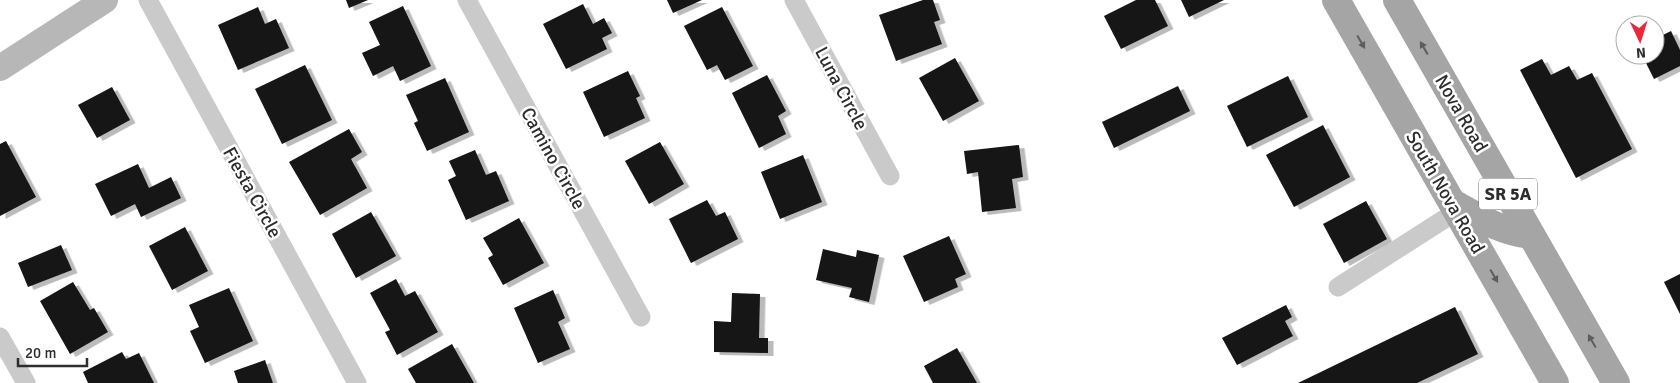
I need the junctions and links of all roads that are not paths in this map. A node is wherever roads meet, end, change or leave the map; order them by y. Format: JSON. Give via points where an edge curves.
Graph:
{"nodes":[{"id":1,"x":105,"y":0,"type":"edge"},
{"id":2,"x":148,"y":0,"type":"edge"},
{"id":3,"x":466,"y":0,"type":"edge"},
{"id":4,"x":794,"y":0,"type":"edge"},
{"id":5,"x":1336,"y":0,"type":"edge"},
{"id":6,"x":1397,"y":0,"type":"edge"},
{"id":7,"x":0,"y":68,"type":"edge"},
{"id":8,"x":890,"y":176,"type":"dead end"},
{"id":9,"x":1455,"y":207,"type":"junction"},
{"id":10,"x":1531,"y":235,"type":"junction"},
{"id":11,"x":1338,"y":287,"type":"dead end"},
{"id":12,"x":641,"y":316,"type":"dead end"},
{"id":13,"x":0,"y":337,"type":"edge"},
{"id":14,"x":26,"y":383,"type":"edge"},
{"id":15,"x":357,"y":383,"type":"edge"},
{"id":16,"x":1556,"y":383,"type":"edge"},
{"id":17,"x":1616,"y":383,"type":"edge"}],
"edges":[{"from":1,"to":7,"type":"street"},
{"from":2,"to":15,"type":"street","name":"Fiesta Circle"},
{"from":3,"to":12,"type":"street","name":"Camino Circle"},
{"from":4,"to":8,"type":"street","name":"Luna Circle"},
{"from":5,"to":9,"type":"main road","name":"South Nova Road","number":"SR 5A","one_way":true},
{"from":10,"to":6,"type":"main road","name":"Nova Road","number":"SR 5A","one_way":true},
{"from":9,"to":10,"type":"main road","via":[[1513,233]]},
{"from":9,"to":11,"type":"street"},
{"from":9,"to":16,"type":"main road","name":"South Nova Road","number":"SR 5A","one_way":true},
{"from":17,"to":10,"type":"main road","name":"Nova Road","number":"SR 5A","one_way":true},
{"from":13,"to":14,"type":"street"}]}
